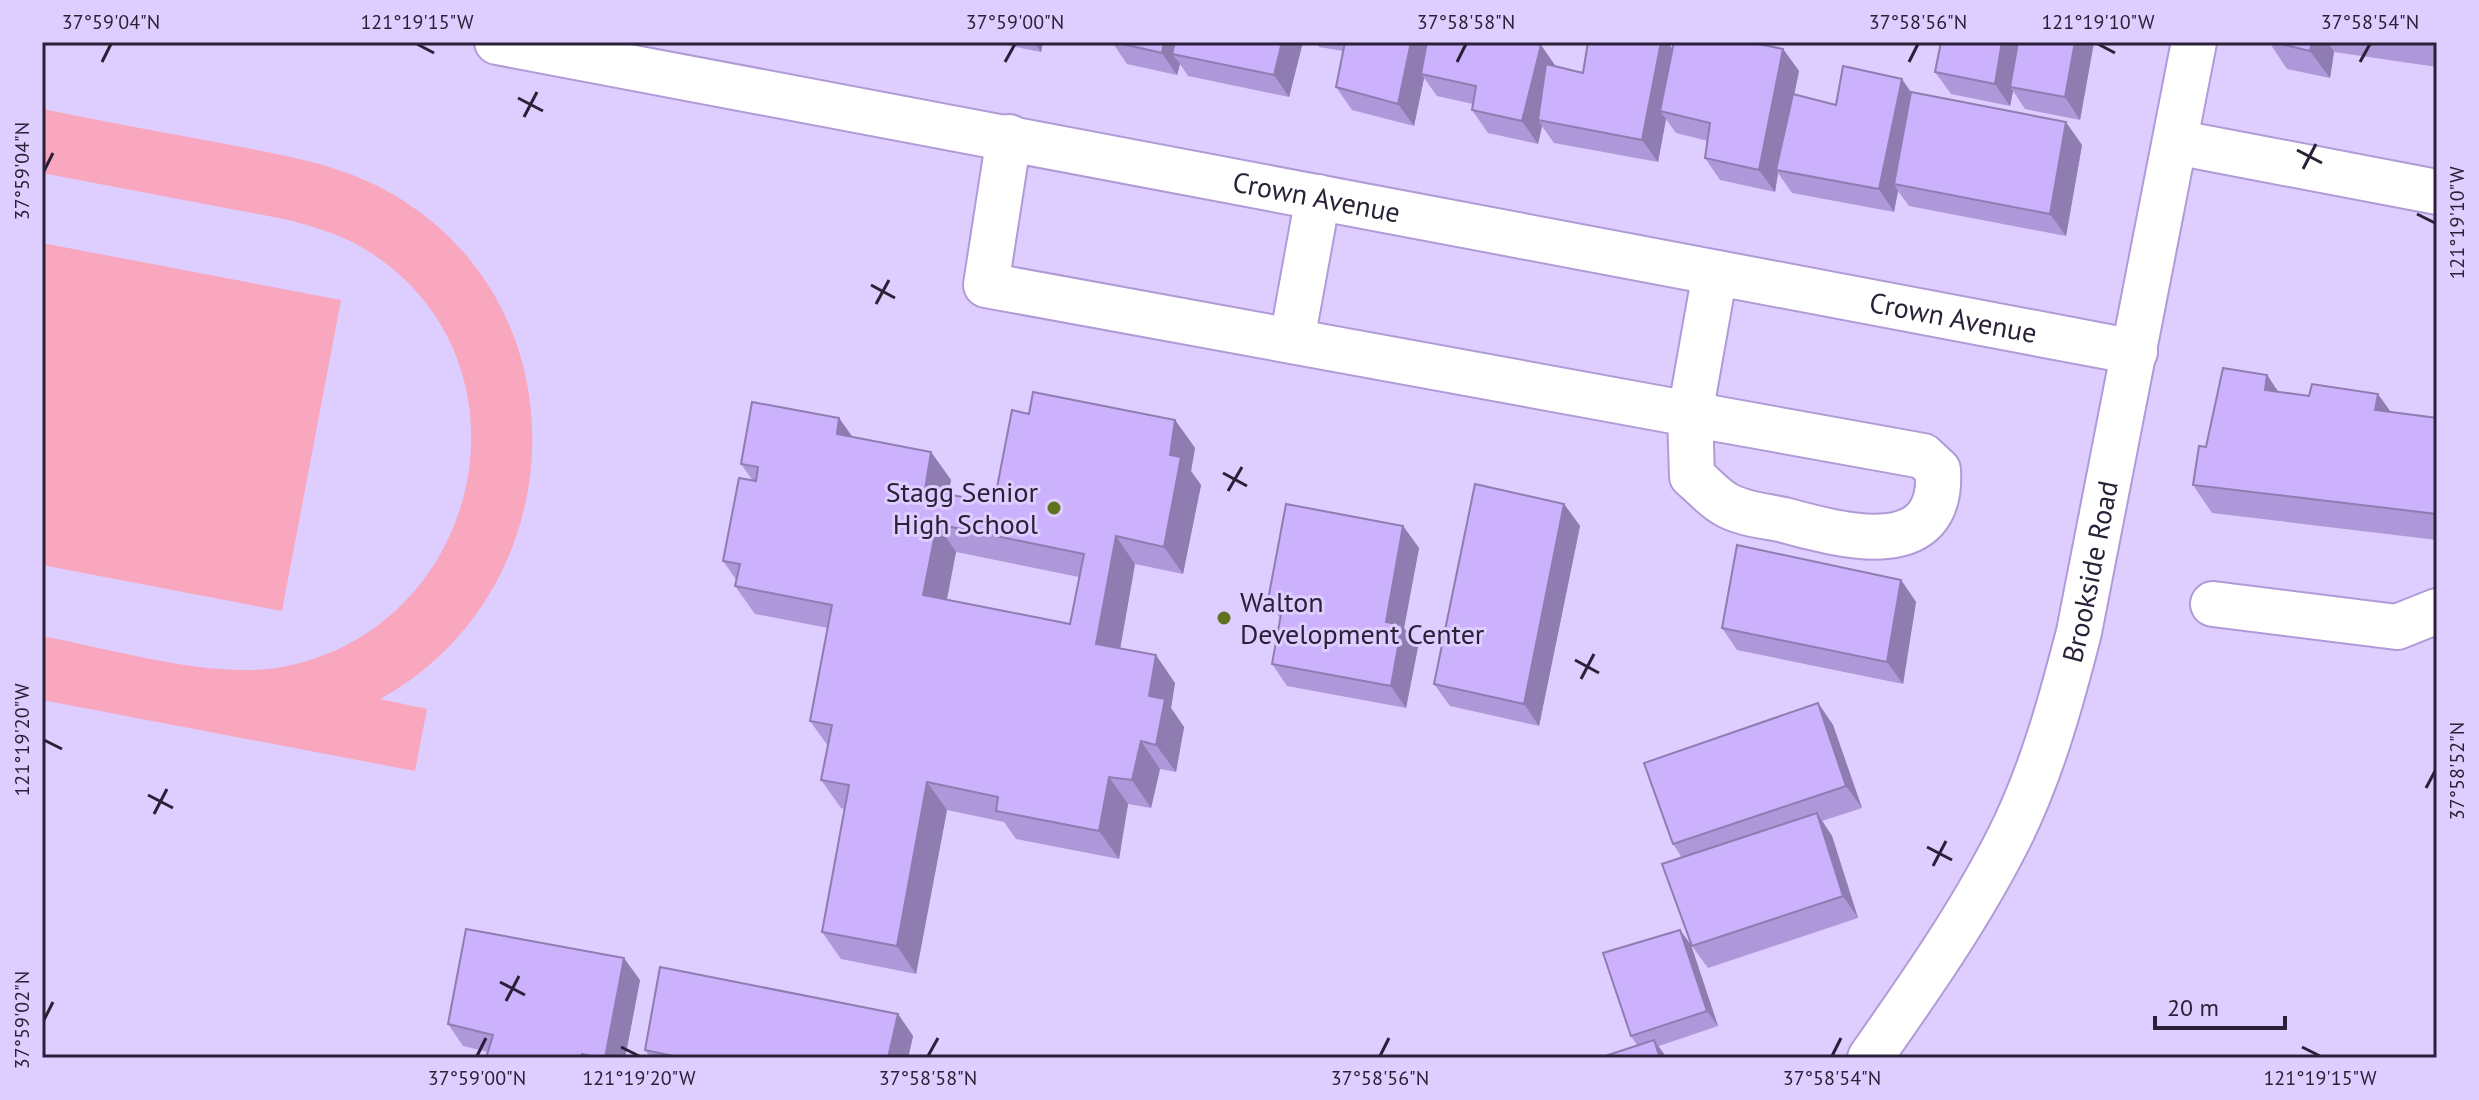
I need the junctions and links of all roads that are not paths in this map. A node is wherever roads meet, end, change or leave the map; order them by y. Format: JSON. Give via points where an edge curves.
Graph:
{"nodes":[{"id":1,"x":497,"y":42,"type":"edge"},
{"id":2,"x":2194,"y":42,"type":"edge"},
{"id":3,"x":673,"y":58,"type":"edge"},
{"id":4,"x":1009,"y":137,"type":"junction"},
{"id":5,"x":2175,"y":142,"type":"junction"},
{"id":6,"x":2437,"y":192,"type":"edge"},
{"id":7,"x":1318,"y":197,"type":"junction"},
{"id":8,"x":1715,"y":273,"type":"junction"},
{"id":9,"x":1292,"y":340,"type":"junction"},
{"id":10,"x":2135,"y":352,"type":"junction"},
{"id":11,"x":1690,"y":414,"type":"junction"},
{"id":12,"x":2213,"y":604,"type":"dead end"},
{"id":13,"x":2437,"y":611,"type":"edge"},
{"id":14,"x":1870,"y":1058,"type":"edge"}],
"edges":[{"from":1,"to":3,"type":"street","name":"Crown Avenue"},
{"from":2,"to":5,"type":"street","name":"Brookside Road"},
{"from":3,"to":4,"type":"street","name":"Crown Avenue"},
{"from":4,"to":7,"type":"street","name":"Crown Avenue"},
{"from":4,"to":9,"type":"street","via":[[986,285]]},
{"from":5,"to":6,"type":"street"},
{"from":5,"to":10,"type":"street","name":"Brookside Road"},
{"from":7,"to":8,"type":"street","name":"Crown Avenue"},
{"from":7,"to":9,"type":"street"},
{"from":8,"to":10,"type":"street","name":"Crown Avenue"},
{"from":8,"to":11,"type":"street"},
{"from":9,"to":11,"type":"street"},
{"from":10,"to":14,"type":"street","name":"Brookside Road","via":[[2058,712],[2008,839],[1931,971]]},
{"from":11,"to":11,"type":"street","via":[[1692,476],[1727,505],[1851,538],[1914,531],[1929,519],[1939,496],[1938,470],[1923,456]]},
{"from":12,"to":13,"type":"street","via":[[2397,627]]}]}
